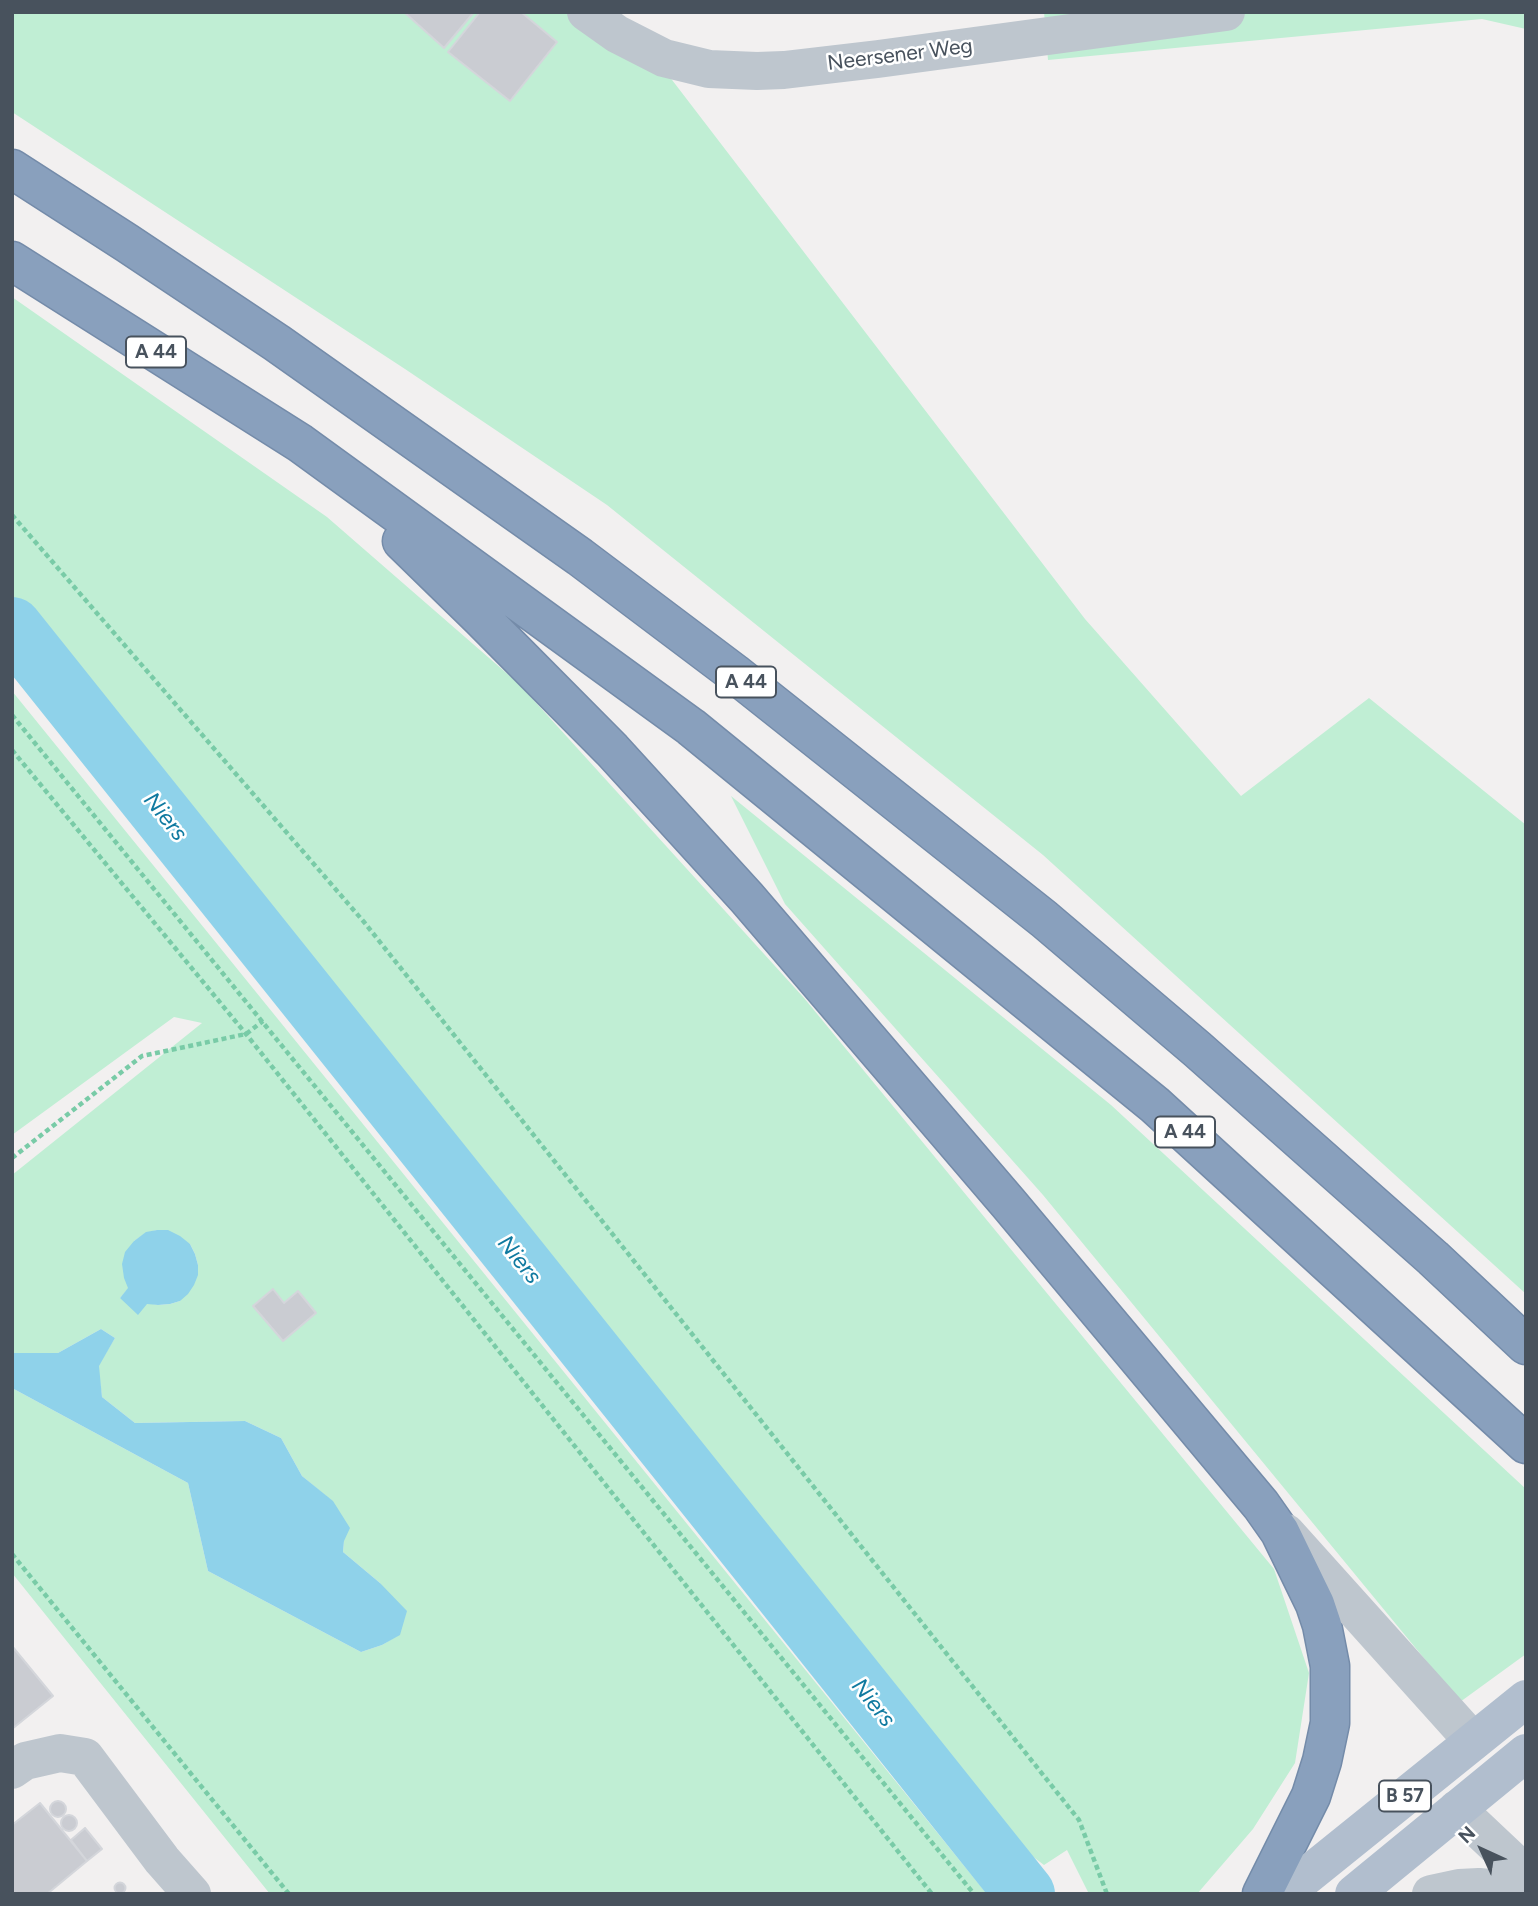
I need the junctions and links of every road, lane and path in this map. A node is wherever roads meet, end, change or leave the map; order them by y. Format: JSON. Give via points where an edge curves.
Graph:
{"nodes":[{"id":1,"x":586,"y":12,"type":"edge"},
{"id":2,"x":1226,"y":12,"type":"edge"},
{"id":3,"x":12,"y":169,"type":"edge"},
{"id":4,"x":12,"y":261,"type":"edge"},
{"id":5,"x":300,"y":443,"type":"junction"},
{"id":6,"x":12,"y":515,"type":"edge"},
{"id":7,"x":12,"y":715,"type":"edge"},
{"id":8,"x":12,"y":750,"type":"edge"},
{"id":9,"x":263,"y":1021,"type":"junction"},
{"id":10,"x":246,"y":1034,"type":"junction"},
{"id":11,"x":12,"y":1158,"type":"edge"},
{"id":12,"x":1526,"y":1345,"type":"edge"},
{"id":13,"x":1526,"y":1444,"type":"edge"},
{"id":14,"x":1261,"y":1505,"type":"junction"},
{"id":15,"x":12,"y":1554,"type":"edge"},
{"id":16,"x":1526,"y":1699,"type":"edge"},
{"id":17,"x":1473,"y":1741,"type":"junction"},
{"id":18,"x":1526,"y":1753,"type":"edge"},
{"id":19,"x":12,"y":1770,"type":"edge"},
{"id":20,"x":1457,"y":1809,"type":"junction"},
{"id":21,"x":1526,"y":1874,"type":"edge"},
{"id":22,"x":1526,"y":1892,"type":"edge"},
{"id":23,"x":192,"y":1894,"type":"edge"},
{"id":24,"x":289,"y":1894,"type":"edge"},
{"id":25,"x":932,"y":1894,"type":"edge"},
{"id":26,"x":974,"y":1894,"type":"edge"},
{"id":27,"x":1107,"y":1894,"type":"edge"},
{"id":28,"x":1262,"y":1894,"type":"edge"},
{"id":29,"x":1284,"y":1894,"type":"edge"},
{"id":30,"x":1354,"y":1894,"type":"edge"},
{"id":31,"x":1431,"y":1894,"type":"edge"}],
"edges":[{"from":1,"to":2,"type":"street","name":"Neersener Weg","via":[[664,58],[709,69],[757,71]]},
{"from":3,"to":12,"type":"highway","number":"A 44","via":[[277,343],[580,557],[734,673],[1044,919],[1187,1040]]},
{"from":4,"to":5,"type":"highway","number":"A 44"},
{"from":5,"to":13,"type":"highway","number":"A 44","via":[[691,727],[1155,1105]]},
{"from":5,"to":14,"type":"highway","via":[[491,627],[738,888]]},
{"from":6,"to":27,"type":"path","via":[[364,922],[1079,1820]]},
{"from":7,"to":9,"type":"path"},
{"from":8,"to":10,"type":"path"},
{"from":9,"to":10,"type":"path"},
{"from":9,"to":26,"type":"path"},
{"from":10,"to":11,"type":"path","via":[[142,1056]]},
{"from":10,"to":25,"type":"path"},
{"from":14,"to":17,"type":"street"},
{"from":14,"to":28,"type":"highway","via":[[1293,1556],[1315,1604],[1328,1646],[1331,1685],[1330,1723],[1311,1796]]},
{"from":15,"to":24,"type":"path"},
{"from":16,"to":17,"type":"main road","number":"B 57"},
{"from":17,"to":29,"type":"main road","number":"B 57"},
{"from":18,"to":20,"type":"main road","number":"B 57"},
{"from":19,"to":23,"type":"street","via":[[25,1761],[60,1753],[85,1757]]},
{"from":20,"to":21,"type":"street"},
{"from":20,"to":30,"type":"main road","number":"B 57"},
{"from":22,"to":31,"type":"street","via":[[1479,1887]]}]}
